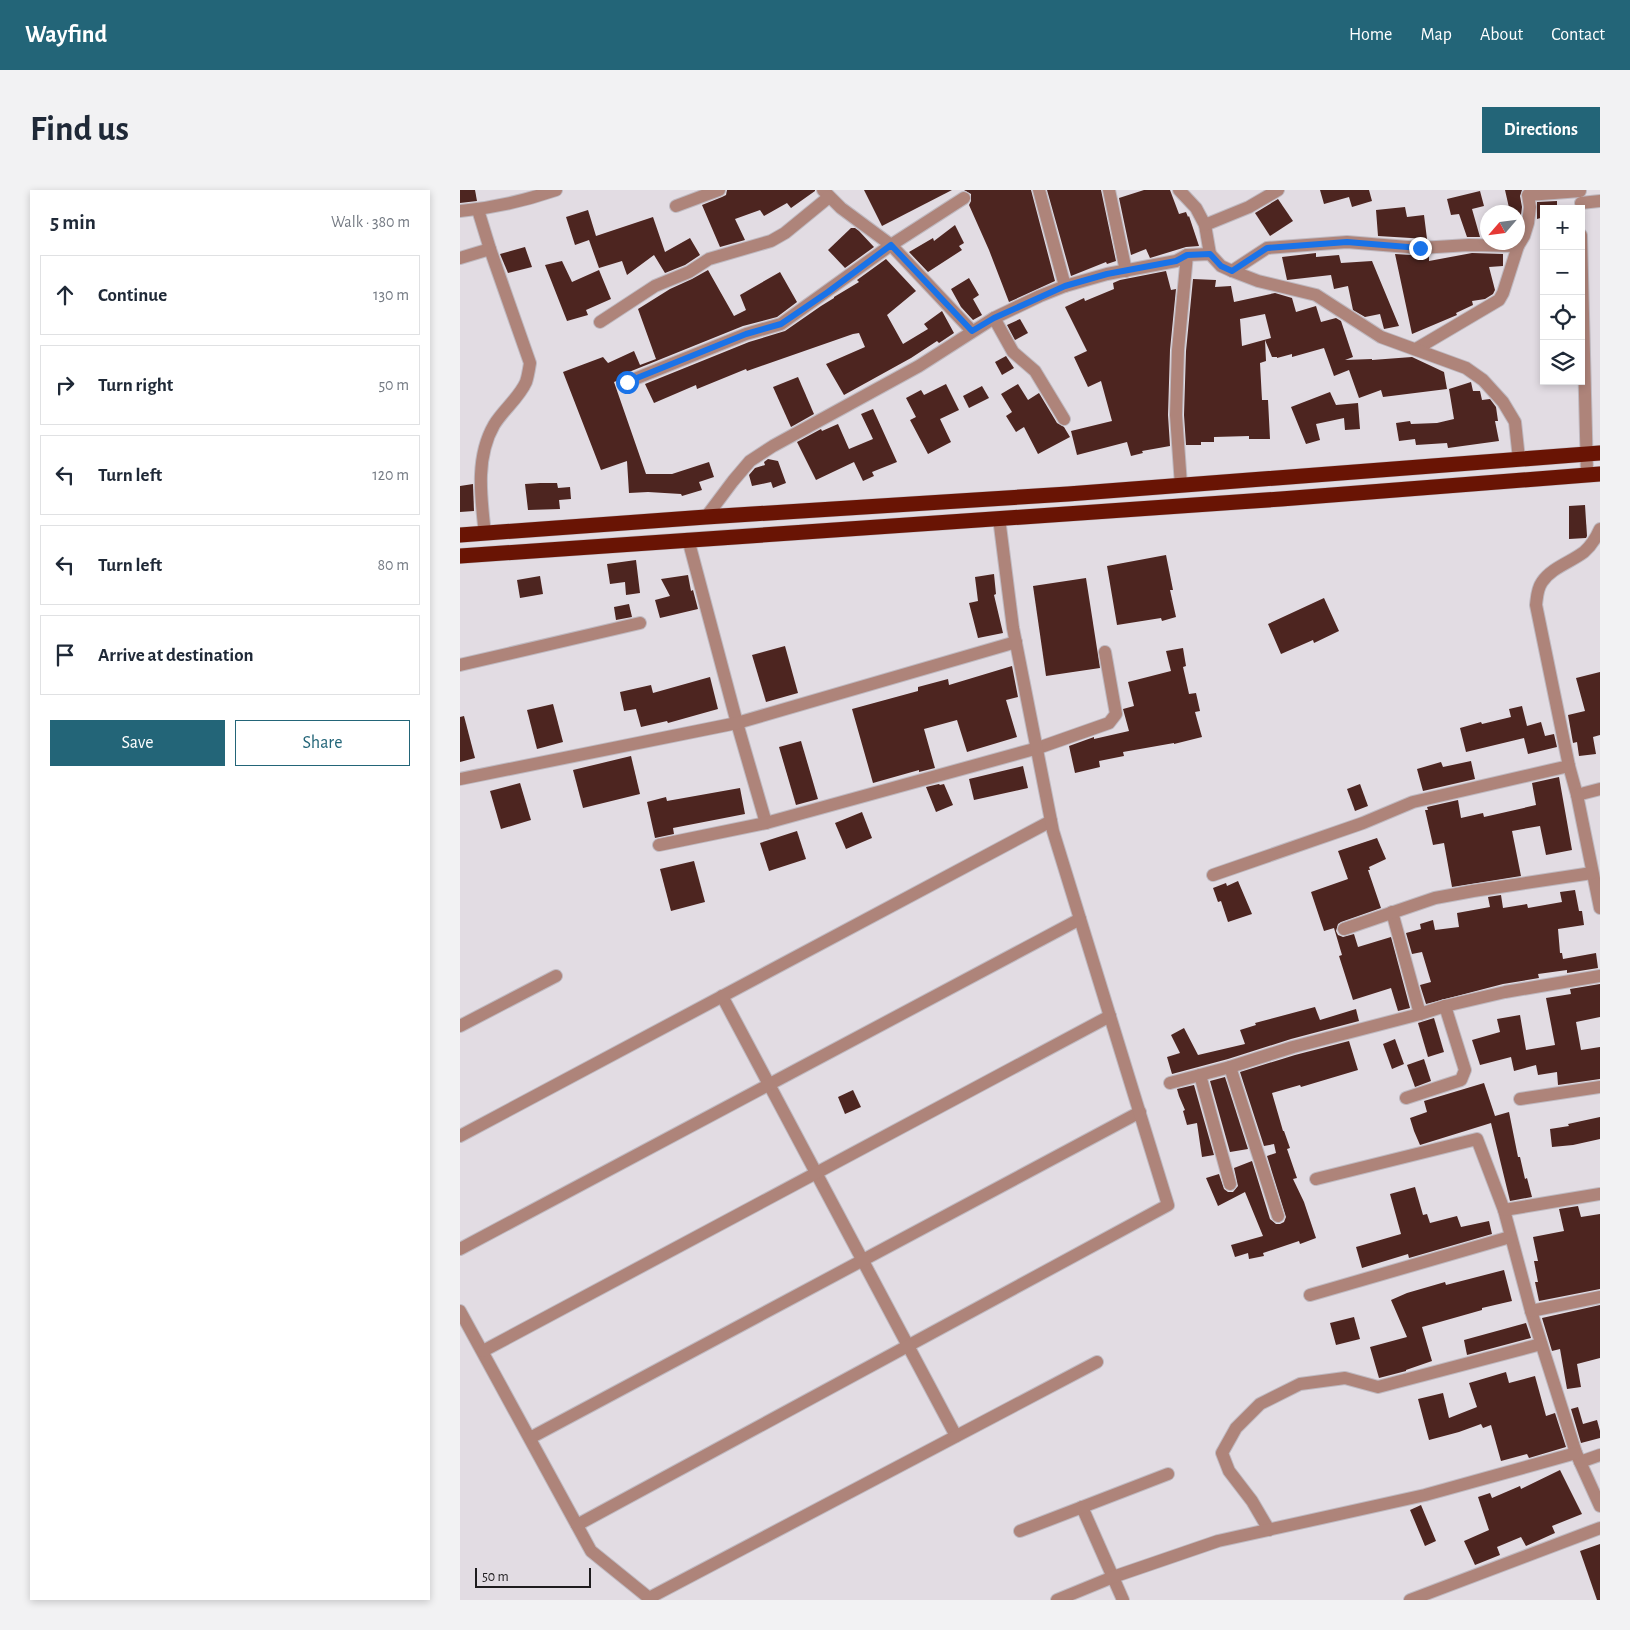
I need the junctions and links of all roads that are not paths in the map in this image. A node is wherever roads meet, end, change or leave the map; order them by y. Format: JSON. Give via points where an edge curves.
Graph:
{"nodes":[{"id":1,"x":556,"y":190,"type":"edge"},
{"id":2,"x":719,"y":190,"type":"edge"},
{"id":3,"x":1039,"y":190,"type":"edge"},
{"id":4,"x":1108,"y":190,"type":"edge"},
{"id":5,"x":1179,"y":190,"type":"edge"},
{"id":6,"x":1278,"y":190,"type":"edge"},
{"id":7,"x":826,"y":193,"type":"edge"},
{"id":8,"x":964,"y":198,"type":"dead end"},
{"id":9,"x":1580,"y":198,"type":"edge"},
{"id":10,"x":1600,"y":201,"type":"edge"},
{"id":11,"x":676,"y":206,"type":"dead end"},
{"id":12,"x":478,"y":210,"type":"junction"},
{"id":13,"x":460,"y":211,"type":"edge"},
{"id":14,"x":1205,"y":225,"type":"junction"},
{"id":15,"x":1525,"y":233,"type":"edge"},
{"id":16,"x":891,"y":245,"type":"junction"},
{"id":17,"x":1480,"y":245,"type":"edge"},
{"id":18,"x":490,"y":249,"type":"junction"},
{"id":19,"x":1517,"y":250,"type":"edge"},
{"id":20,"x":1582,"y":250,"type":"edge"},
{"id":21,"x":1210,"y":254,"type":"junction"},
{"id":22,"x":1187,"y":255,"type":"junction"},
{"id":23,"x":460,"y":258,"type":"edge"},
{"id":24,"x":1126,"y":271,"type":"junction"},
{"id":25,"x":1232,"y":271,"type":"junction"},
{"id":26,"x":1065,"y":286,"type":"junction"},
{"id":27,"x":994,"y":318,"type":"junction"},
{"id":28,"x":600,"y":322,"type":"dead end"},
{"id":29,"x":972,"y":331,"type":"junction"},
{"id":30,"x":1416,"y":349,"type":"junction"},
{"id":31,"x":627,"y":382,"type":"dead end"},
{"id":32,"x":1064,"y":419,"type":"dead end"},
{"id":33,"x":1594,"y":454,"type":"edge"},
{"id":34,"x":1520,"y":460,"type":"junction"},
{"id":35,"x":1593,"y":474,"type":"edge"},
{"id":36,"x":1181,"y":486,"type":"junction"},
{"id":37,"x":706,"y":517,"type":"junction"},
{"id":38,"x":999,"y":518,"type":"junction"},
{"id":39,"x":1600,"y":529,"type":"edge"},
{"id":40,"x":485,"y":534,"type":"junction"},
{"id":41,"x":460,"y":536,"type":"edge"},
{"id":42,"x":688,"y":539,"type":"junction"},
{"id":43,"x":460,"y":556,"type":"edge"},
{"id":44,"x":640,"y":623,"type":"dead end"},
{"id":45,"x":1016,"y":642,"type":"junction"},
{"id":46,"x":1105,"y":652,"type":"dead end"},
{"id":47,"x":460,"y":665,"type":"edge"},
{"id":48,"x":737,"y":722,"type":"junction"},
{"id":49,"x":1038,"y":748,"type":"junction"},
{"id":50,"x":1569,"y":766,"type":"junction"},
{"id":51,"x":460,"y":780,"type":"edge"},
{"id":52,"x":1600,"y":789,"type":"edge"},
{"id":53,"x":1576,"y":795,"type":"junction"},
{"id":54,"x":1052,"y":821,"type":"junction"},
{"id":55,"x":766,"y":823,"type":"junction"},
{"id":56,"x":659,"y":845,"type":"dead end"},
{"id":57,"x":1592,"y":873,"type":"junction"},
{"id":58,"x":1213,"y":875,"type":"dead end"},
{"id":59,"x":1600,"y":908,"type":"edge"},
{"id":60,"x":1392,"y":912,"type":"junction"},
{"id":61,"x":1080,"y":919,"type":"junction"},
{"id":62,"x":1344,"y":929,"type":"dead end"},
{"id":63,"x":556,"y":976,"type":"dead end"},
{"id":64,"x":1600,"y":976,"type":"edge"},
{"id":65,"x":722,"y":996,"type":"junction"},
{"id":66,"x":1444,"y":1006,"type":"junction"},
{"id":67,"x":1420,"y":1014,"type":"junction"},
{"id":68,"x":1110,"y":1016,"type":"junction"},
{"id":69,"x":460,"y":1026,"type":"edge"},
{"id":70,"x":1230,"y":1067,"type":"junction"},
{"id":71,"x":1200,"y":1075,"type":"junction"},
{"id":72,"x":1170,"y":1083,"type":"dead end"},
{"id":73,"x":769,"y":1085,"type":"junction"},
{"id":74,"x":1600,"y":1086,"type":"edge"},
{"id":75,"x":1406,"y":1098,"type":"dead end"},
{"id":76,"x":1520,"y":1099,"type":"dead end"},
{"id":77,"x":1140,"y":1112,"type":"junction"},
{"id":78,"x":460,"y":1136,"type":"edge"},
{"id":79,"x":816,"y":1173,"type":"junction"},
{"id":80,"x":1316,"y":1179,"type":"dead end"},
{"id":81,"x":1230,"y":1184,"type":"dead end"},
{"id":82,"x":1600,"y":1194,"type":"edge"},
{"id":83,"x":1504,"y":1210,"type":"junction"},
{"id":84,"x":1278,"y":1216,"type":"dead end"},
{"id":85,"x":1510,"y":1238,"type":"junction"},
{"id":86,"x":460,"y":1249,"type":"edge"},
{"id":87,"x":862,"y":1260,"type":"junction"},
{"id":88,"x":1310,"y":1295,"type":"dead end"},
{"id":89,"x":1600,"y":1297,"type":"edge"},
{"id":90,"x":460,"y":1311,"type":"edge"},
{"id":91,"x":1530,"y":1311,"type":"junction"},
{"id":92,"x":1540,"y":1344,"type":"junction"},
{"id":93,"x":908,"y":1346,"type":"junction"},
{"id":94,"x":483,"y":1351,"type":"junction"},
{"id":95,"x":1097,"y":1362,"type":"dead end"},
{"id":96,"x":956,"y":1436,"type":"junction"},
{"id":97,"x":530,"y":1438,"type":"junction"},
{"id":98,"x":1600,"y":1455,"type":"edge"},
{"id":99,"x":1578,"y":1457,"type":"junction"},
{"id":100,"x":1168,"y":1474,"type":"dead end"},
{"id":101,"x":1600,"y":1506,"type":"edge"},
{"id":102,"x":1082,"y":1507,"type":"junction"},
{"id":103,"x":577,"y":1525,"type":"junction"},
{"id":104,"x":1600,"y":1528,"type":"edge"},
{"id":105,"x":1269,"y":1530,"type":"junction"},
{"id":106,"x":1020,"y":1531,"type":"dead end"},
{"id":107,"x":1113,"y":1577,"type":"junction"},
{"id":108,"x":1057,"y":1600,"type":"edge"},
{"id":109,"x":1123,"y":1600,"type":"edge"},
{"id":110,"x":1410,"y":1600,"type":"edge"}],
"edges":[{"from":1,"to":12,"type":"street","via":[[531,199]]},
{"from":2,"to":11,"type":"street"},
{"from":3,"to":26,"type":"street"},
{"from":4,"to":24,"type":"street"},
{"from":5,"to":14,"type":"street","via":[[1196,208]]},
{"from":6,"to":14,"type":"street"},
{"from":7,"to":16,"type":"street"},
{"from":7,"to":28,"type":"street","via":[[785,233],[771,241],[709,259],[656,286]]},
{"from":8,"to":16,"type":"street"},
{"from":9,"to":10,"type":"street"},
{"from":9,"to":15,"type":"street","via":[[1528,195],[1530,207]]},
{"from":12,"to":13,"type":"street"},
{"from":12,"to":18,"type":"street"},
{"from":14,"to":21,"type":"street"},
{"from":16,"to":29,"type":"street"},
{"from":16,"to":31,"type":"street","via":[[781,324],[746,334]]},
{"from":17,"to":25,"type":"street","via":[[1420,248],[1347,242],[1267,248]]},
{"from":18,"to":23,"type":"street"},
{"from":18,"to":40,"type":"street","via":[[530,363],[526,381],[494,424],[487,441],[480,481]]},
{"from":19,"to":30,"type":"street","via":[[1500,300]]},
{"from":20,"to":33,"type":"street"},
{"from":21,"to":22,"type":"street"},
{"from":21,"to":25,"type":"street","via":[[1221,266]]},
{"from":22,"to":24,"type":"street","via":[[1176,261]]},
{"from":22,"to":36,"type":"street","via":[[1176,415]]},
{"from":24,"to":26,"type":"street"},
{"from":25,"to":30,"type":"street","via":[[1316,295],[1381,337]]},
{"from":26,"to":27,"type":"street"},
{"from":27,"to":29,"type":"street"},
{"from":27,"to":32,"type":"street","via":[[1013,352],[1035,372]]},
{"from":29,"to":37,"type":"street","via":[[919,366],[750,461]]},
{"from":30,"to":34,"type":"street","via":[[1466,368],[1483,380],[1503,402],[1515,422]]},
{"from":33,"to":34,"type":"highway"},
{"from":33,"to":35,"type":"street"},
{"from":34,"to":36,"type":"highway"},
{"from":35,"to":38,"type":"highway"},
{"from":36,"to":37,"type":"highway"},
{"from":37,"to":40,"type":"highway"},
{"from":38,"to":42,"type":"highway"},
{"from":38,"to":45,"type":"street"},
{"from":39,"to":50,"type":"street","via":[[1584,551],[1542,582],[1537,594],[1536,606]]},
{"from":40,"to":41,"type":"highway"},
{"from":42,"to":43,"type":"highway"},
{"from":42,"to":48,"type":"street"},
{"from":44,"to":47,"type":"street"},
{"from":45,"to":48,"type":"street"},
{"from":45,"to":49,"type":"street"},
{"from":46,"to":49,"type":"street","via":[[1116,714],[1109,723]]},
{"from":48,"to":51,"type":"street"},
{"from":48,"to":55,"type":"street"},
{"from":49,"to":54,"type":"street"},
{"from":49,"to":55,"type":"street"},
{"from":50,"to":53,"type":"street"},
{"from":50,"to":58,"type":"street","via":[[1414,802]]},
{"from":52,"to":53,"type":"street"},
{"from":53,"to":57,"type":"street"},
{"from":54,"to":61,"type":"street"},
{"from":54,"to":65,"type":"street"},
{"from":55,"to":56,"type":"street"},
{"from":57,"to":59,"type":"street"},
{"from":57,"to":60,"type":"street","via":[[1435,898]]},
{"from":60,"to":62,"type":"street"},
{"from":60,"to":67,"type":"street"},
{"from":61,"to":68,"type":"street"},
{"from":61,"to":73,"type":"street"},
{"from":63,"to":69,"type":"street"},
{"from":64,"to":66,"type":"street"},
{"from":65,"to":73,"type":"street"},
{"from":65,"to":78,"type":"street"},
{"from":66,"to":67,"type":"street"},
{"from":66,"to":75,"type":"street","via":[[1465,1070],[1461,1080]]},
{"from":67,"to":70,"type":"street","via":[[1292,1047]]},
{"from":68,"to":77,"type":"street"},
{"from":68,"to":79,"type":"street"},
{"from":70,"to":71,"type":"street"},
{"from":70,"to":84,"type":"street"},
{"from":71,"to":72,"type":"street"},
{"from":71,"to":81,"type":"street"},
{"from":73,"to":79,"type":"street"},
{"from":73,"to":86,"type":"street"},
{"from":74,"to":76,"type":"street"},
{"from":77,"to":87,"type":"street"},
{"from":77,"to":93,"type":"street","via":[[1168,1205]]},
{"from":79,"to":87,"type":"street"},
{"from":79,"to":94,"type":"street"},
{"from":80,"to":83,"type":"street","via":[[1477,1139]]},
{"from":82,"to":83,"type":"street"},
{"from":83,"to":85,"type":"street"},
{"from":85,"to":88,"type":"street"},
{"from":85,"to":91,"type":"street"},
{"from":87,"to":93,"type":"street"},
{"from":87,"to":97,"type":"street"},
{"from":89,"to":91,"type":"street"},
{"from":90,"to":94,"type":"street"},
{"from":91,"to":92,"type":"street"},
{"from":92,"to":99,"type":"street"},
{"from":92,"to":105,"type":"street","via":[[1378,1387],[1345,1378],[1300,1384],[1260,1404],[1236,1428],[1222,1453],[1229,1471]]},
{"from":93,"to":96,"type":"street"},
{"from":93,"to":103,"type":"street"},
{"from":94,"to":97,"type":"street"},
{"from":95,"to":96,"type":"street"},
{"from":96,"to":103,"type":"street","via":[[650,1598],[591,1551]]},
{"from":97,"to":103,"type":"street"},
{"from":98,"to":99,"type":"street"},
{"from":99,"to":101,"type":"street"},
{"from":99,"to":105,"type":"street"},
{"from":100,"to":102,"type":"street"},
{"from":102,"to":106,"type":"street"},
{"from":102,"to":107,"type":"street"},
{"from":104,"to":110,"type":"street"},
{"from":105,"to":107,"type":"street","via":[[1218,1541]]},
{"from":107,"to":108,"type":"street"},
{"from":107,"to":109,"type":"street"}]}
